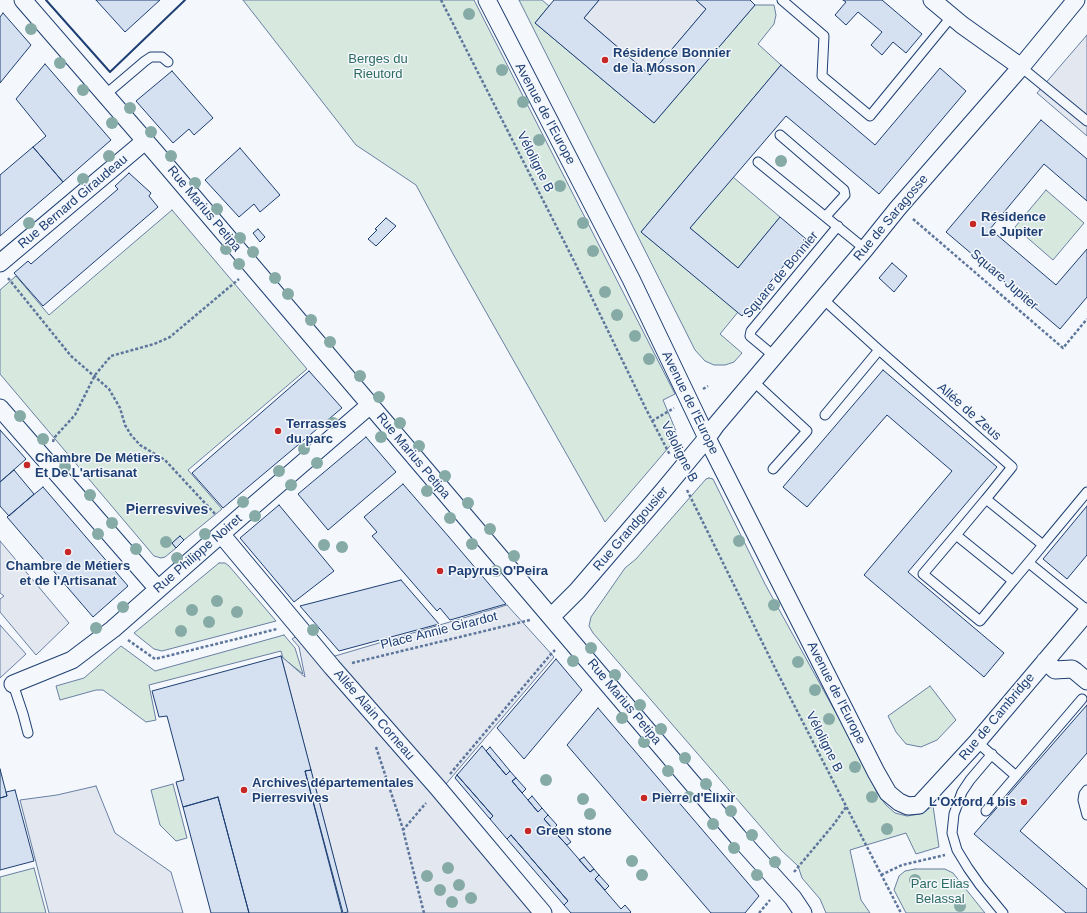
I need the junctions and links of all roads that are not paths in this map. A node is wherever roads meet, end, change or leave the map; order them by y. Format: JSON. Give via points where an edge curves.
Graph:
{"nodes":[{"id":1,"x":23,"y":0,"type":"edge"},
{"id":2,"x":487,"y":0,"type":"edge"},
{"id":3,"x":782,"y":0,"type":"edge"},
{"id":4,"x":932,"y":0,"type":"edge"},
{"id":5,"x":1076,"y":0,"type":"edge"},
{"id":6,"x":952,"y":16,"type":"junction"},
{"id":7,"x":168,"y":62,"type":"dead end"},
{"id":8,"x":1021,"y":67,"type":"junction"},
{"id":9,"x":105,"y":95,"type":"junction"},
{"id":10,"x":1087,"y":121,"type":"edge"},
{"id":11,"x":780,"y":135,"type":"dead end"},
{"id":12,"x":145,"y":141,"type":"junction"},
{"id":13,"x":758,"y":162,"type":"dead end"},
{"id":14,"x":826,"y":216,"type":"junction"},
{"id":15,"x":838,"y":226,"type":"junction"},
{"id":16,"x":865,"y":249,"type":"junction"},
{"id":17,"x":4,"y":270,"type":"edge"},
{"id":18,"x":823,"y":299,"type":"junction"},
{"id":19,"x":879,"y":350,"type":"junction"},
{"id":20,"x":774,"y":356,"type":"junction"},
{"id":21,"x":753,"y":381,"type":"junction"},
{"id":22,"x":370,"y":405,"type":"junction"},
{"id":23,"x":0,"y":408,"type":"edge"},
{"id":24,"x":825,"y":415,"type":"dead end"},
{"id":25,"x":707,"y":438,"type":"junction"},
{"id":26,"x":773,"y":469,"type":"dead end"},
{"id":27,"x":1087,"y":492,"type":"edge"},
{"id":28,"x":986,"y":499,"type":"junction"},
{"id":29,"x":221,"y":534,"type":"junction"},
{"id":30,"x":956,"y":535,"type":"junction"},
{"id":31,"x":1043,"y":545,"type":"junction"},
{"id":32,"x":1029,"y":563,"type":"junction"},
{"id":33,"x":1013,"y":581,"type":"junction"},
{"id":34,"x":158,"y":589,"type":"junction"},
{"id":35,"x":551,"y":616,"type":"junction"},
{"id":36,"x":1085,"y":617,"type":"edge"},
{"id":37,"x":1045,"y":661,"type":"junction"},
{"id":38,"x":1087,"y":681,"type":"edge"},
{"id":39,"x":13,"y":684,"type":"joint"},
{"id":40,"x":1082,"y":699,"type":"dead end"},
{"id":41,"x":28,"y":733,"type":"dead end"},
{"id":42,"x":977,"y":742,"type":"junction"},
{"id":43,"x":992,"y":754,"type":"junction"},
{"id":44,"x":1016,"y":776,"type":"junction"},
{"id":45,"x":1087,"y":790,"type":"edge"},
{"id":46,"x":899,"y":802,"type":"joint"},
{"id":47,"x":986,"y":811,"type":"dead end"},
{"id":48,"x":1087,"y":815,"type":"edge"},
{"id":49,"x":544,"y":913,"type":"edge"},
{"id":50,"x":803,"y":913,"type":"edge"},
{"id":51,"x":1003,"y":913,"type":"edge"}],
"edges":[{"from":1,"to":9,"type":"street","name":"Rue Marius Petipa"},
{"from":2,"to":25,"type":"street","name":"Avenue de l'Europe","via":[[631,279]]},
{"from":3,"to":6,"type":"lane","via":[[824,36],[822,76],[870,116]]},
{"from":4,"to":6,"type":"street"},
{"from":5,"to":8,"type":"street","name":"Rue de Saragosse"},
{"from":6,"to":8,"type":"street"},
{"from":7,"to":9,"type":"lane","via":[[162,57],[152,57]]},
{"from":8,"to":10,"type":"lane"},
{"from":8,"to":16,"type":"street","name":"Rue de Saragosse"},
{"from":9,"to":12,"type":"street","name":"Rue Marius Petipa"},
{"from":11,"to":14,"type":"lane","via":[[844,190],[845,195]]},
{"from":12,"to":17,"type":"street","name":"Rue Bernard Giraudeau"},
{"from":12,"to":22,"type":"street","name":"Rue Marius Petipa"},
{"from":13,"to":14,"type":"lane","name":"Square de Bonnier"},
{"from":14,"to":15,"type":"lane","name":"Square de Bonnier"},
{"from":15,"to":16,"type":"lane","name":"Square de Bonnier"},
{"from":15,"to":20,"type":"lane","name":"Square de Bonnier","via":[[751,331],[750,336]]},
{"from":16,"to":18,"type":"street","name":"Rue de Saragosse"},
{"from":18,"to":19,"type":"lane","name":"Allée de Zeus"},
{"from":18,"to":20,"type":"street","name":"Rue de Saragosse"},
{"from":19,"to":24,"type":"lane"},
{"from":19,"to":28,"type":"lane","name":"Allée de Zeus","via":[[1012,467]]},
{"from":20,"to":21,"type":"street","name":"Rue de Saragosse"},
{"from":21,"to":25,"type":"street","name":"Rue de Saragosse"},
{"from":21,"to":26,"type":"lane","via":[[807,431]]},
{"from":22,"to":29,"type":"street","name":"Rue Philippe Noiret"},
{"from":22,"to":35,"type":"street","name":"Rue Marius Petipa"},
{"from":23,"to":34,"type":"street"},
{"from":25,"to":35,"type":"street","name":"Rue Grandgousier","via":[[577,591]]},
{"from":25,"to":46,"type":"street","name":"Avenue de l'Europe","via":[[876,772],[888,793]]},
{"from":27,"to":31,"type":"lane","name":"Allée de Zeus"},
{"from":28,"to":30,"type":"lane","name":"Allée de Zeus"},
{"from":28,"to":31,"type":"lane"},
{"from":29,"to":34,"type":"street","name":"Rue Philippe Noiret"},
{"from":29,"to":49,"type":"street","name":"Allée Alain Corneau","via":[[332,668]]},
{"from":30,"to":33,"type":"lane"},
{"from":30,"to":33,"type":"lane","name":"Allée de Zeus","via":[[923,574],[980,621]]},
{"from":31,"to":32,"type":"lane","name":"Allée de Zeus"},
{"from":32,"to":33,"type":"lane","name":"Allée de Zeus"},
{"from":32,"to":36,"type":"lane"},
{"from":34,"to":39,"type":"street","name":"Rue Philippe Noiret","via":[[113,629],[72,660]]},
{"from":35,"to":50,"type":"street","name":"Rue Marius Petipa","via":[[738,837],[793,898]]},
{"from":36,"to":37,"type":"street","name":"Rue de Cambridge"},
{"from":37,"to":38,"type":"street","via":[[1055,670],[1072,669]]},
{"from":37,"to":42,"type":"street","name":"Rue de Cambridge"},
{"from":39,"to":41,"type":"lane"},
{"from":40,"to":44,"type":"lane"},
{"from":42,"to":43,"type":"lane"},
{"from":42,"to":46,"type":"street","name":"Rue de Cambridge","via":[[919,804],[908,806]]},
{"from":43,"to":44,"type":"lane"},
{"from":43,"to":51,"type":"lane","via":[[962,792],[954,814],[952,833],[957,850],[968,868]]},
{"from":44,"to":47,"type":"lane"},
{"from":45,"to":48,"type":"lane","via":[[1083,800]]}]}
